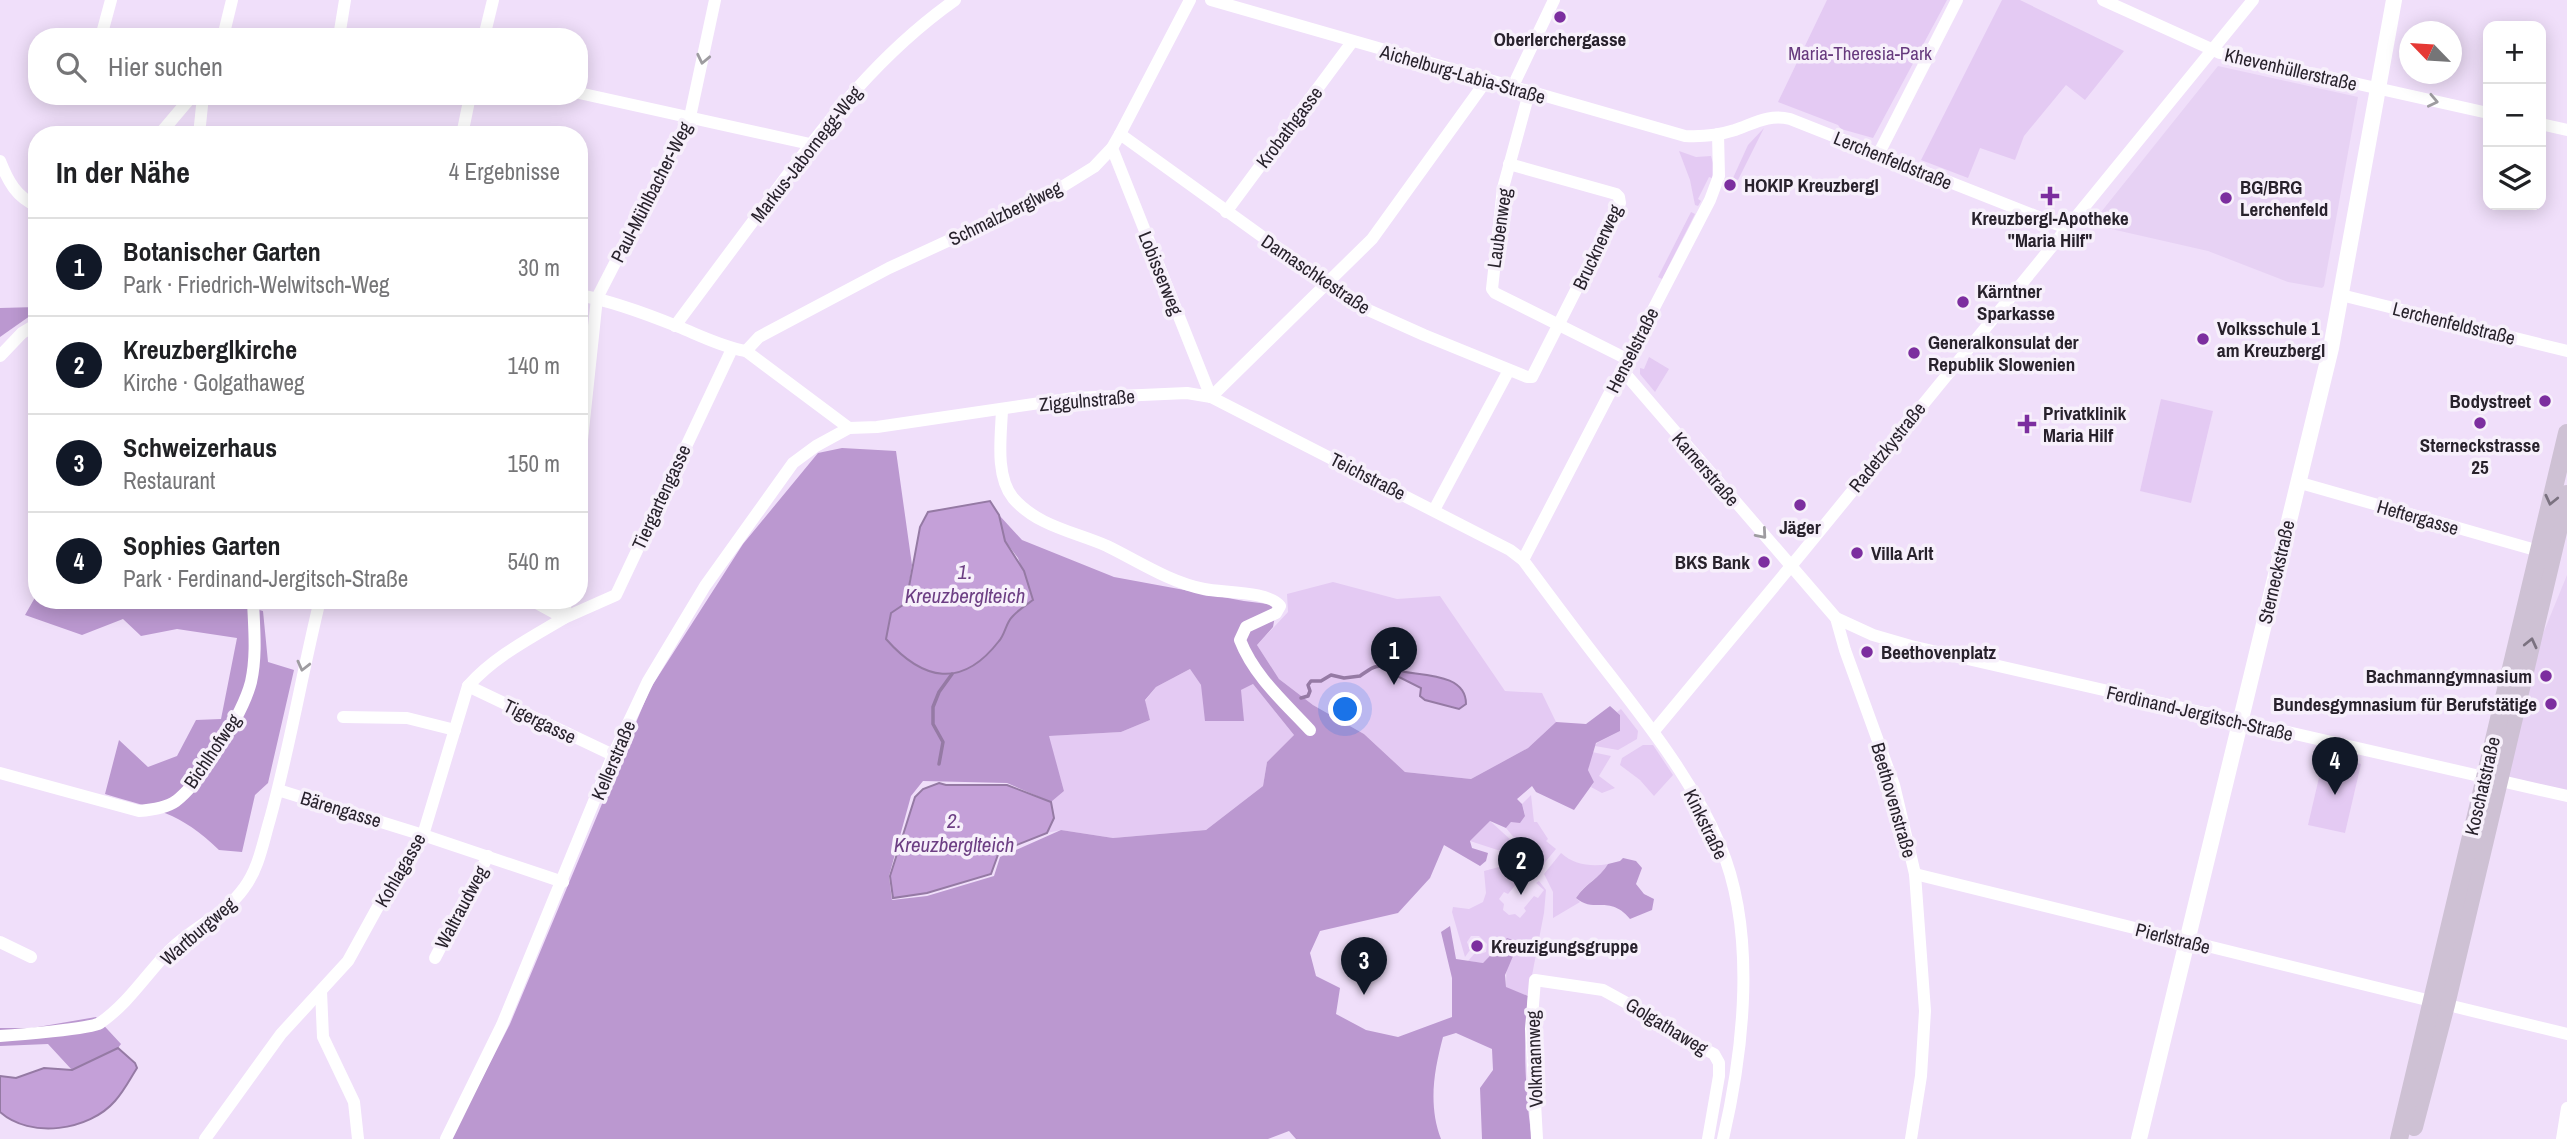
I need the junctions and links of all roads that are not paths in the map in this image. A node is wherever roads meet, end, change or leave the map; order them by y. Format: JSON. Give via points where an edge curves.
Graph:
{"nodes":[{"id":1,"x":111,"y":0,"type":"edge"},
{"id":2,"x":232,"y":0,"type":"edge"},
{"id":3,"x":345,"y":0,"type":"edge"},
{"id":4,"x":493,"y":0,"type":"edge"},
{"id":5,"x":715,"y":0,"type":"edge"},
{"id":6,"x":955,"y":0,"type":"edge"},
{"id":7,"x":1190,"y":0,"type":"edge"},
{"id":8,"x":1210,"y":0,"type":"edge"},
{"id":9,"x":1554,"y":0,"type":"edge"},
{"id":10,"x":1958,"y":0,"type":"edge"},
{"id":11,"x":2103,"y":0,"type":"edge"},
{"id":12,"x":2253,"y":0,"type":"edge"},
{"id":13,"x":2394,"y":0,"type":"edge"},
{"id":14,"x":103,"y":28,"type":"edge"},
{"id":15,"x":225,"y":28,"type":"edge"},
{"id":16,"x":340,"y":28,"type":"edge"},
{"id":17,"x":486,"y":28,"type":"edge"},
{"id":18,"x":1352,"y":42,"type":"junction"},
{"id":19,"x":2212,"y":51,"type":"junction"},
{"id":20,"x":1486,"y":81,"type":"junction"},
{"id":21,"x":1512,"y":88,"type":"junction"},
{"id":22,"x":2378,"y":89,"type":"junction"},
{"id":23,"x":1529,"y":93,"type":"junction"},
{"id":24,"x":588,"y":95,"type":"edge"},
{"id":25,"x":184,"y":105,"type":"edge"},
{"id":26,"x":202,"y":105,"type":"edge"},
{"id":27,"x":468,"y":105,"type":"edge"},
{"id":28,"x":2483,"y":112,"type":"edge"},
{"id":29,"x":690,"y":117,"type":"junction"},
{"id":30,"x":2546,"y":125,"type":"edge"},
{"id":31,"x":167,"y":126,"type":"edge"},
{"id":32,"x":200,"y":126,"type":"edge"},
{"id":33,"x":464,"y":126,"type":"edge"},
{"id":34,"x":2567,"y":130,"type":"edge"},
{"id":35,"x":1121,"y":134,"type":"junction"},
{"id":36,"x":1718,"y":134,"type":"junction"},
{"id":37,"x":810,"y":144,"type":"junction"},
{"id":38,"x":1112,"y":148,"type":"junction"},
{"id":39,"x":1880,"y":153,"type":"junction"},
{"id":40,"x":0,"y":161,"type":"edge"},
{"id":41,"x":1509,"y":164,"type":"junction"},
{"id":42,"x":28,"y":201,"type":"edge"},
{"id":43,"x":1226,"y":212,"type":"junction"},
{"id":44,"x":2066,"y":228,"type":"junction"},
{"id":45,"x":1327,"y":284,"type":"junction"},
{"id":46,"x":2341,"y":295,"type":"junction"},
{"id":47,"x":588,"y":296,"type":"edge"},
{"id":48,"x":597,"y":298,"type":"junction"},
{"id":49,"x":1560,"y":325,"type":"junction"},
{"id":50,"x":675,"y":326,"type":"junction"},
{"id":51,"x":28,"y":329,"type":"edge"},
{"id":52,"x":732,"y":349,"type":"junction"},
{"id":53,"x":746,"y":351,"type":"junction"},
{"id":54,"x":2567,"y":351,"type":"edge"},
{"id":55,"x":0,"y":356,"type":"edge"},
{"id":56,"x":1624,"y":365,"type":"junction"},
{"id":57,"x":1509,"y":370,"type":"junction"},
{"id":58,"x":588,"y":383,"type":"edge"},
{"id":59,"x":1211,"y":397,"type":"junction"},
{"id":60,"x":1002,"y":410,"type":"junction"},
{"id":61,"x":849,"y":428,"type":"junction"},
{"id":62,"x":2567,"y":433,"type":"edge"},
{"id":63,"x":2565,"y":453,"type":"edge"},
{"id":64,"x":2297,"y":482,"type":"junction"},
{"id":65,"x":2567,"y":494,"type":"edge"},
{"id":66,"x":1434,"y":510,"type":"junction"},
{"id":67,"x":2539,"y":551,"type":"junction"},
{"id":68,"x":1523,"y":560,"type":"junction"},
{"id":69,"x":1790,"y":567,"type":"junction"},
{"id":70,"x":588,"y":607,"type":"edge"},
{"id":71,"x":253,"y":609,"type":"edge"},
{"id":72,"x":318,"y":609,"type":"edge"},
{"id":73,"x":548,"y":609,"type":"edge"},
{"id":74,"x":565,"y":609,"type":"edge"},
{"id":75,"x":584,"y":609,"type":"edge"},
{"id":76,"x":564,"y":618,"type":"junction"},
{"id":77,"x":1836,"y":618,"type":"junction"},
{"id":78,"x":468,"y":686,"type":"junction"},
{"id":79,"x":343,"y":717,"type":"dead end"},
{"id":80,"x":2241,"y":723,"type":"junction"},
{"id":81,"x":455,"y":730,"type":"junction"},
{"id":82,"x":1310,"y":730,"type":"dead end"},
{"id":83,"x":1654,"y":731,"type":"junction"},
{"id":84,"x":613,"y":755,"type":"junction"},
{"id":85,"x":0,"y":773,"type":"edge"},
{"id":86,"x":2491,"y":780,"type":"junction"},
{"id":87,"x":278,"y":790,"type":"junction"},
{"id":88,"x":2567,"y":796,"type":"edge"},
{"id":89,"x":423,"y":835,"type":"junction"},
{"id":90,"x":488,"y":856,"type":"junction"},
{"id":91,"x":1915,"y":874,"type":"junction"},
{"id":92,"x":563,"y":882,"type":"junction"},
{"id":93,"x":2187,"y":941,"type":"junction"},
{"id":94,"x":0,"y":942,"type":"edge"},
{"id":95,"x":32,"y":957,"type":"dead end"},
{"id":96,"x":435,"y":958,"type":"dead end"},
{"id":97,"x":1535,"y":979,"type":"joint"},
{"id":98,"x":321,"y":991,"type":"junction"},
{"id":99,"x":2431,"y":1001,"type":"junction"},
{"id":100,"x":2456,"y":1007,"type":"dead end"},
{"id":101,"x":2567,"y":1034,"type":"edge"},
{"id":102,"x":0,"y":1036,"type":"edge"},
{"id":103,"x":2567,"y":1108,"type":"edge"},
{"id":104,"x":205,"y":1139,"type":"edge"},
{"id":105,"x":359,"y":1139,"type":"edge"},
{"id":106,"x":446,"y":1139,"type":"edge"},
{"id":107,"x":1537,"y":1139,"type":"edge"},
{"id":108,"x":1708,"y":1139,"type":"edge"},
{"id":109,"x":1723,"y":1139,"type":"edge"},
{"id":110,"x":1911,"y":1139,"type":"edge"},
{"id":111,"x":2138,"y":1139,"type":"edge"},
{"id":112,"x":2399,"y":1139,"type":"edge"},
{"id":113,"x":2411,"y":1139,"type":"edge"},
{"id":114,"x":2563,"y":1139,"type":"edge"}],
"edges":[{"from":1,"to":14,"type":"street"},
{"from":2,"to":15,"type":"street"},
{"from":3,"to":16,"type":"street"},
{"from":4,"to":17,"type":"street"},
{"from":5,"to":29,"type":"street","name":"Paul-Mühlbacher-Weg","one_way":true},
{"from":6,"to":37,"type":"street","name":"Markus-Jabornegg-Weg","via":[[884,58]]},
{"from":7,"to":35,"type":"street","name":"Schmalzberglweg"},
{"from":8,"to":18,"type":"street","name":"Aichelburg-Labia-Straße"},
{"from":9,"to":21,"type":"street"},
{"from":10,"to":39,"type":"street"},
{"from":11,"to":19,"type":"street","name":"Khevenhüllerstraße"},
{"from":12,"to":19,"type":"street","name":"Radetzkystraße"},
{"from":13,"to":22,"type":"street","name":"Sterneckstraße"},
{"from":18,"to":20,"type":"street","name":"Aichelburg-Labia-Straße"},
{"from":18,"to":43,"type":"street","name":"Krobathgasse"},
{"from":19,"to":22,"type":"street","name":"Khevenhüllerstraße"},
{"from":19,"to":44,"type":"street","name":"Radetzkystraße"},
{"from":20,"to":21,"type":"street","name":"Aichelburg-Labia-Straße"},
{"from":20,"to":45,"type":"street","via":[[1372,239]]},
{"from":21,"to":23,"type":"street","name":"Aichelburg-Labia-Straße"},
{"from":22,"to":28,"type":"street","name":"Khevenhüllerstraße","one_way":true},
{"from":22,"to":46,"type":"street","name":"Sterneckstraße"},
{"from":23,"to":36,"type":"street","name":"Aichelburg-Labia-Straße","via":[[1667,132],[1700,137]]},
{"from":23,"to":41,"type":"street","name":"Laubenweg"},
{"from":24,"to":29,"type":"street"},
{"from":25,"to":31,"type":"street"},
{"from":26,"to":32,"type":"street"},
{"from":27,"to":33,"type":"street"},
{"from":29,"to":37,"type":"street"},
{"from":29,"to":48,"type":"street","name":"Paul-Mühlbacher-Weg"},
{"from":30,"to":34,"type":"street"},
{"from":35,"to":38,"type":"street","name":"Schmalzberglweg"},
{"from":35,"to":43,"type":"street","name":"Damaschkestraße"},
{"from":36,"to":39,"type":"street","name":"Lerchenfeldstraße","via":[[1782,117]]},
{"from":36,"to":56,"type":"street","name":"Henselstraße","via":[[1719,176],[1710,200]]},
{"from":37,"to":50,"type":"street","name":"Markus-Jabornegg-Weg"},
{"from":38,"to":53,"type":"street","name":"Schmalzberglweg","via":[[1094,167],[1052,193],[889,268],[760,337]]},
{"from":38,"to":59,"type":"street","name":"Lobisserweg"},
{"from":39,"to":44,"type":"street","name":"Lerchenfeldstraße"},
{"from":40,"to":42,"type":"street","via":[[12,188]]},
{"from":41,"to":49,"type":"street","name":"Laubenweg","via":[[1492,289]]},
{"from":41,"to":49,"type":"street","name":"Brucknerweg","via":[[1619,197]]},
{"from":43,"to":45,"type":"street","name":"Damaschkestraße"},
{"from":44,"to":69,"type":"street","name":"Radetzkystraße"},
{"from":45,"to":57,"type":"street","name":"Damaschkestraße","via":[[1397,324]]},
{"from":45,"to":59,"type":"street"},
{"from":46,"to":54,"type":"street","name":"Lerchenfeldstraße"},
{"from":46,"to":64,"type":"street","name":"Sterneckstraße"},
{"from":47,"to":48,"type":"street"},
{"from":48,"to":50,"type":"street"},
{"from":48,"to":58,"type":"street"},
{"from":49,"to":56,"type":"street","name":"Laubenweg"},
{"from":49,"to":57,"type":"street","name":"Damaschkestraße","via":[[1532,377]]},
{"from":50,"to":52,"type":"street"},
{"from":51,"to":55,"type":"street"},
{"from":52,"to":53,"type":"street"},
{"from":52,"to":70,"type":"street","name":"Tiergartengasse","via":[[616,594]]},
{"from":53,"to":61,"type":"street"},
{"from":56,"to":68,"type":"street","name":"Henselstraße"},
{"from":56,"to":69,"type":"street","name":"Karnerstraße","one_way":true},
{"from":57,"to":66,"type":"street"},
{"from":59,"to":60,"type":"street","name":"Ziggulnstraße","via":[[1187,393],[1074,398]]},
{"from":59,"to":66,"type":"street","name":"Teichstraße"},
{"from":60,"to":61,"type":"street","name":"Ziggulnstraße"},
{"from":60,"to":82,"type":"street","via":[[1002,473],[1013,498],[1033,515],[1183,583],[1276,601],[1280,606],[1276,614],[1246,627],[1240,640],[1264,681]]},
{"from":61,"to":84,"type":"street","name":"Kellerstraße","via":[[793,463],[745,527],[648,681]]},
{"from":62,"to":63,"type":"main road","name":"Koschatstraße"},
{"from":63,"to":67,"type":"main road","name":"Koschatstraße","one_way":true},
{"from":64,"to":67,"type":"street","name":"Heftergasse"},
{"from":64,"to":80,"type":"street","name":"Sterneckstraße"},
{"from":86,"to":65,"type":"main road","name":"Koschatstraße","one_way":true},
{"from":66,"to":68,"type":"street","name":"Teichstraße"},
{"from":67,"to":86,"type":"main road","name":"Koschatstraße"},
{"from":68,"to":83,"type":"street","name":"Kinkstraße"},
{"from":69,"to":77,"type":"street","name":"Beethovenstraße"},
{"from":69,"to":83,"type":"street","name":"Radetzkystraße"},
{"from":71,"to":85,"type":"street","name":"Bichlhofweg","via":[[254,664],[242,708],[216,751],[174,803],[139,811]]},
{"from":72,"to":87,"type":"street","name":"Wartburgweg","one_way":true},
{"from":73,"to":76,"type":"street"},
{"from":74,"to":76,"type":"street"},
{"from":75,"to":76,"type":"street","name":"Tiergartengasse"},
{"from":76,"to":78,"type":"street","name":"Kohlagasse","via":[[506,652]]},
{"from":77,"to":80,"type":"street","name":"Ferdinand-Jergitsch-Straße","via":[[1911,646]]},
{"from":77,"to":91,"type":"street","name":"Beethovenstraße","via":[[1894,785]]},
{"from":78,"to":81,"type":"street","name":"Kohlagasse"},
{"from":78,"to":84,"type":"street","name":"Tigergasse"},
{"from":79,"to":81,"type":"street","via":[[407,718]]},
{"from":80,"to":86,"type":"street","name":"Ferdinand-Jergitsch-Straße"},
{"from":80,"to":93,"type":"street","name":"Sterneckstraße"},
{"from":81,"to":89,"type":"street","name":"Kohlagasse"},
{"from":83,"to":109,"type":"street","name":"Kinkstraße","via":[[1716,837],[1737,906],[1740,1032]]},
{"from":84,"to":92,"type":"street","name":"Kellerstraße"},
{"from":86,"to":88,"type":"street","name":"Ferdinand-Jergitsch-Straße"},
{"from":86,"to":99,"type":"main road","name":"Koschatstraße"},
{"from":86,"to":113,"type":"main road","name":"Koschatstraße"},
{"from":87,"to":89,"type":"street","name":"Bärengasse"},
{"from":87,"to":102,"type":"street","name":"Wartburgweg","via":[[257,865],[243,889],[232,903],[171,949],[136,990],[98,1024]]},
{"from":89,"to":90,"type":"street","name":"Bärengasse"},
{"from":89,"to":98,"type":"street","name":"Kohlagasse","via":[[391,883],[355,952]]},
{"from":90,"to":92,"type":"street","name":"Bärengasse"},
{"from":90,"to":96,"type":"street","name":"Waltraudweg"},
{"from":91,"to":93,"type":"street","name":"Pierlstraße"},
{"from":91,"to":110,"type":"street","name":"Beethovenstraße","via":[[1925,1011]]},
{"from":92,"to":106,"type":"street","name":"Kellerstraße","via":[[502,1026]]},
{"from":93,"to":99,"type":"street","name":"Pierlstraße"},
{"from":93,"to":111,"type":"street","name":"Sterneckstraße"},
{"from":94,"to":95,"type":"street"},
{"from":97,"to":107,"type":"street","name":"Volkmannweg","via":[[1531,1029]]},
{"from":97,"to":108,"type":"street","name":"Golgathaweg","via":[[1603,990],[1714,1054],[1719,1076]]},
{"from":98,"to":104,"type":"street","name":"Kohlagasse","via":[[281,1034]]},
{"from":98,"to":105,"type":"street","via":[[323,1037],[354,1102]]},
{"from":99,"to":112,"type":"main road","name":"Koschatstraße"},
{"from":100,"to":101,"type":"street"},
{"from":103,"to":114,"type":"street"}]}
